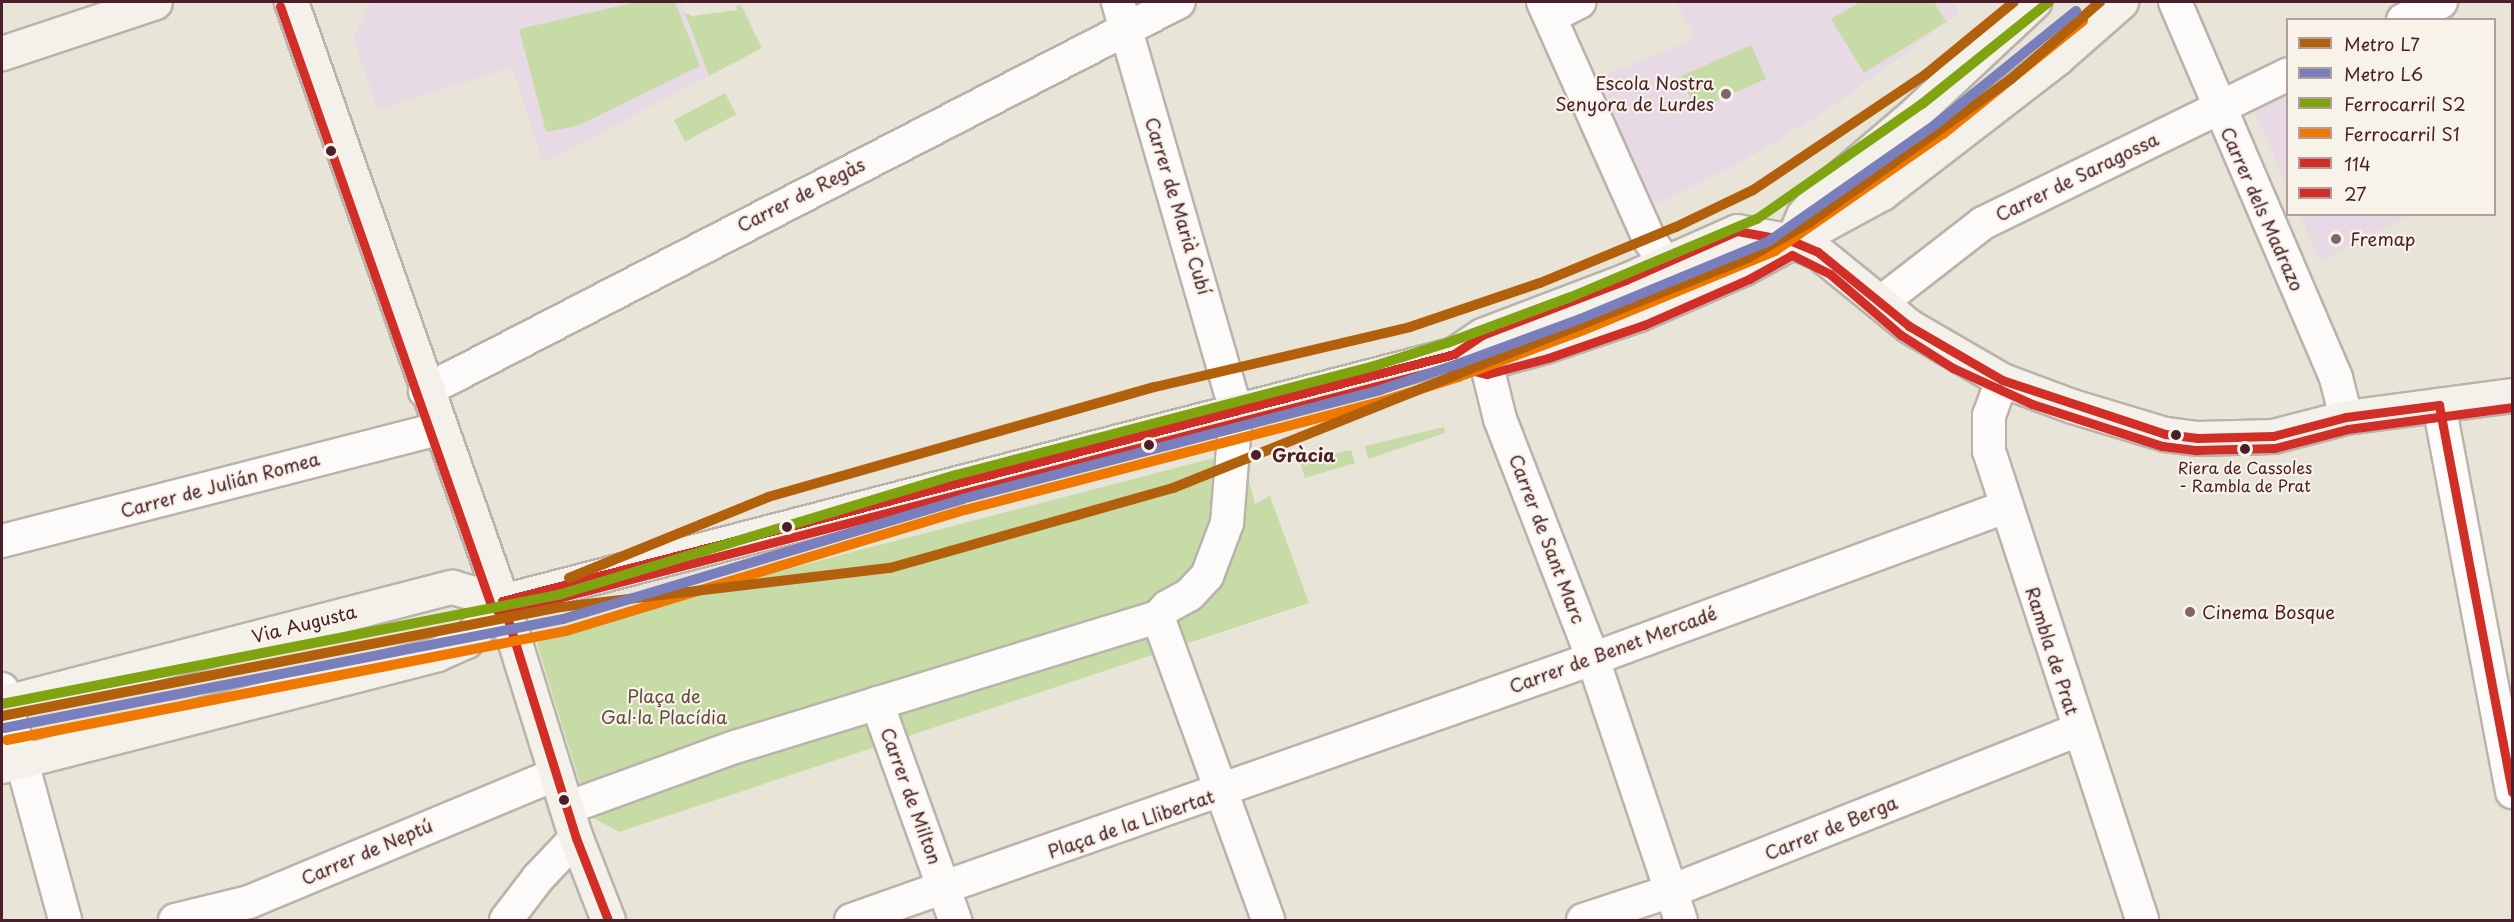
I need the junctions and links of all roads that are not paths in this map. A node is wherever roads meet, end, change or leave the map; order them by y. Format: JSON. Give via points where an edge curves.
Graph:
{"nodes":[{"id":1,"x":155,"y":2,"type":"edge"},
{"id":2,"x":291,"y":2,"type":"edge"},
{"id":3,"x":1179,"y":2,"type":"edge"},
{"id":4,"x":1580,"y":2,"type":"edge"},
{"id":5,"x":2034,"y":2,"type":"edge"},
{"id":6,"x":2121,"y":2,"type":"edge"},
{"id":7,"x":2175,"y":2,"type":"edge"},
{"id":8,"x":2441,"y":2,"type":"edge"},
{"id":9,"x":1546,"y":9,"type":"edge"},
{"id":10,"x":1122,"y":15,"type":"edge"},
{"id":11,"x":2407,"y":18,"type":"edge"},
{"id":12,"x":2,"y":52,"type":"edge"},
{"id":13,"x":2286,"y":75,"type":"edge"},
{"id":14,"x":2218,"y":106,"type":"junction"},
{"id":15,"x":1792,"y":241,"type":"junction"},
{"id":16,"x":1664,"y":263,"type":"junction"},
{"id":17,"x":1703,"y":285,"type":"junction"},
{"id":18,"x":1880,"y":303,"type":"junction"},
{"id":19,"x":1454,"y":354,"type":"junction"},
{"id":20,"x":1486,"y":362,"type":"junction"},
{"id":21,"x":2002,"y":380,"type":"junction"},
{"id":22,"x":425,"y":391,"type":"junction"},
{"id":23,"x":2512,"y":395,"type":"edge"},
{"id":24,"x":2439,"y":405,"type":"junction"},
{"id":25,"x":1236,"y":411,"type":"junction"},
{"id":26,"x":2346,"y":417,"type":"junction"},
{"id":27,"x":438,"y":429,"type":"junction"},
{"id":28,"x":2006,"y":507,"type":"junction"},
{"id":29,"x":2,"y":542,"type":"edge"},
{"id":30,"x":502,"y":601,"type":"junction"},
{"id":31,"x":1158,"y":616,"type":"junction"},
{"id":32,"x":1593,"y":659,"type":"junction"},
{"id":33,"x":3,"y":698,"type":"edge"},
{"id":34,"x":877,"y":703,"type":"junction"},
{"id":35,"x":2078,"y":730,"type":"junction"},
{"id":36,"x":2508,"y":746,"type":"edge"},
{"id":37,"x":11,"y":764,"type":"edge"},
{"id":38,"x":556,"y":774,"type":"junction"},
{"id":39,"x":1220,"y":790,"type":"junction"},
{"id":40,"x":2512,"y":792,"type":"edge"},
{"id":41,"x":572,"y":823,"type":"junction"},
{"id":42,"x":944,"y":890,"type":"junction"},
{"id":43,"x":1671,"y":891,"type":"junction"},
{"id":44,"x":65,"y":921,"type":"edge"},
{"id":45,"x":175,"y":921,"type":"edge"},
{"id":46,"x":506,"y":921,"type":"edge"},
{"id":47,"x":608,"y":921,"type":"edge"},
{"id":48,"x":851,"y":921,"type":"edge"},
{"id":49,"x":955,"y":921,"type":"edge"},
{"id":50,"x":1268,"y":921,"type":"edge"},
{"id":51,"x":1583,"y":921,"type":"edge"},
{"id":52,"x":1681,"y":921,"type":"edge"},
{"id":53,"x":2142,"y":921,"type":"edge"}],
"edges":[{"from":1,"to":12,"type":"main road"},
{"from":2,"to":22,"type":"main road"},
{"from":3,"to":10,"type":"street","name":"Carrer de Regàs"},
{"from":4,"to":9,"type":"street"},
{"from":5,"to":15,"type":"main road","via":[[1826,190],[1803,215]]},
{"from":6,"to":15,"type":"main road","via":[[2038,73],[1882,193]]},
{"from":7,"to":14,"type":"street","name":"Carrer dels Madrazo"},
{"from":8,"to":11,"type":"street"},
{"from":9,"to":16,"type":"street","via":[[1649,239]]},
{"from":10,"to":22,"type":"street","name":"Carrer de Regàs"},
{"from":10,"to":25,"type":"street","name":"Carrer de Marià Cubí"},
{"from":13,"to":14,"type":"street","name":"Carrer de Saragossa"},
{"from":14,"to":18,"type":"street","name":"Carrer de Saragossa","via":[[1983,223]]},
{"from":14,"to":26,"type":"street","name":"Carrer dels Madrazo","via":[[2336,378]]},
{"from":15,"to":16,"type":"main road","via":[[1737,231]]},
{"from":15,"to":17,"type":"main road"},
{"from":15,"to":18,"type":"main road","via":[[1837,264]]},
{"from":16,"to":17,"type":"street"},
{"from":16,"to":19,"type":"main road","via":[[1482,335]]},
{"from":17,"to":20,"type":"main road","via":[[1639,314]]},
{"from":18,"to":21,"type":"main road","via":[[1958,357]]},
{"from":19,"to":20,"type":"main road"},
{"from":19,"to":25,"type":"main road"},
{"from":20,"to":32,"type":"street","name":"Carrer de Sant Marc","via":[[1500,419]]},
{"from":21,"to":26,"type":"main road","via":[[2144,428],[2198,438],[2273,436]]},
{"from":21,"to":28,"type":"street","name":"Rambla de Prat","via":[[1989,415],[1988,442]]},
{"from":22,"to":27,"type":"main road"},
{"from":23,"to":24,"type":"main road"},
{"from":24,"to":26,"type":"main road"},
{"from":24,"to":36,"type":"street"},
{"from":25,"to":30,"type":"main road"},
{"from":25,"to":31,"type":"street","via":[[1227,523],[1218,555],[1199,586]]},
{"from":27,"to":29,"type":"street","name":"Carrer de Julián Romea"},
{"from":27,"to":30,"type":"main road"},
{"from":28,"to":32,"type":"street","name":"Carrer de Benet Mercadé"},
{"from":28,"to":35,"type":"street","name":"Rambla de Prat"},
{"from":30,"to":33,"type":"main road","name":"Via Augusta","via":[[452,587]]},
{"from":30,"to":37,"type":"main road","via":[[466,641],[437,654]]},
{"from":30,"to":38,"type":"main road"},
{"from":31,"to":34,"type":"street"},
{"from":31,"to":39,"type":"street"},
{"from":32,"to":39,"type":"street","name":"Carrer de Benet Mercadé"},
{"from":32,"to":43,"type":"street","name":"Carrer de Sant Marc"},
{"from":33,"to":37,"type":"street"},
{"from":34,"to":41,"type":"street","via":[[735,747]]},
{"from":34,"to":42,"type":"street","name":"Carrer de Milton"},
{"from":35,"to":43,"type":"street","name":"Carrer de Berga"},
{"from":35,"to":53,"type":"street","name":"Rambla de Prat"},
{"from":36,"to":40,"type":"street"},
{"from":37,"to":44,"type":"street"},
{"from":38,"to":41,"type":"main road"},
{"from":38,"to":45,"type":"street","name":"Carrer de Neptú","via":[[249,902]]},
{"from":39,"to":42,"type":"street","name":"Plaça de la Llibertat"},
{"from":39,"to":50,"type":"street","name":"Plaça de la Llibertat"},
{"from":41,"to":46,"type":"street","via":[[548,867]]},
{"from":41,"to":47,"type":"main road"},
{"from":42,"to":48,"type":"street","name":"Plaça de la Llibertat"},
{"from":42,"to":49,"type":"street"},
{"from":43,"to":51,"type":"street","name":"Carrer de Berga"},
{"from":43,"to":52,"type":"street","name":"Carrer de Sant Marc"}]}
